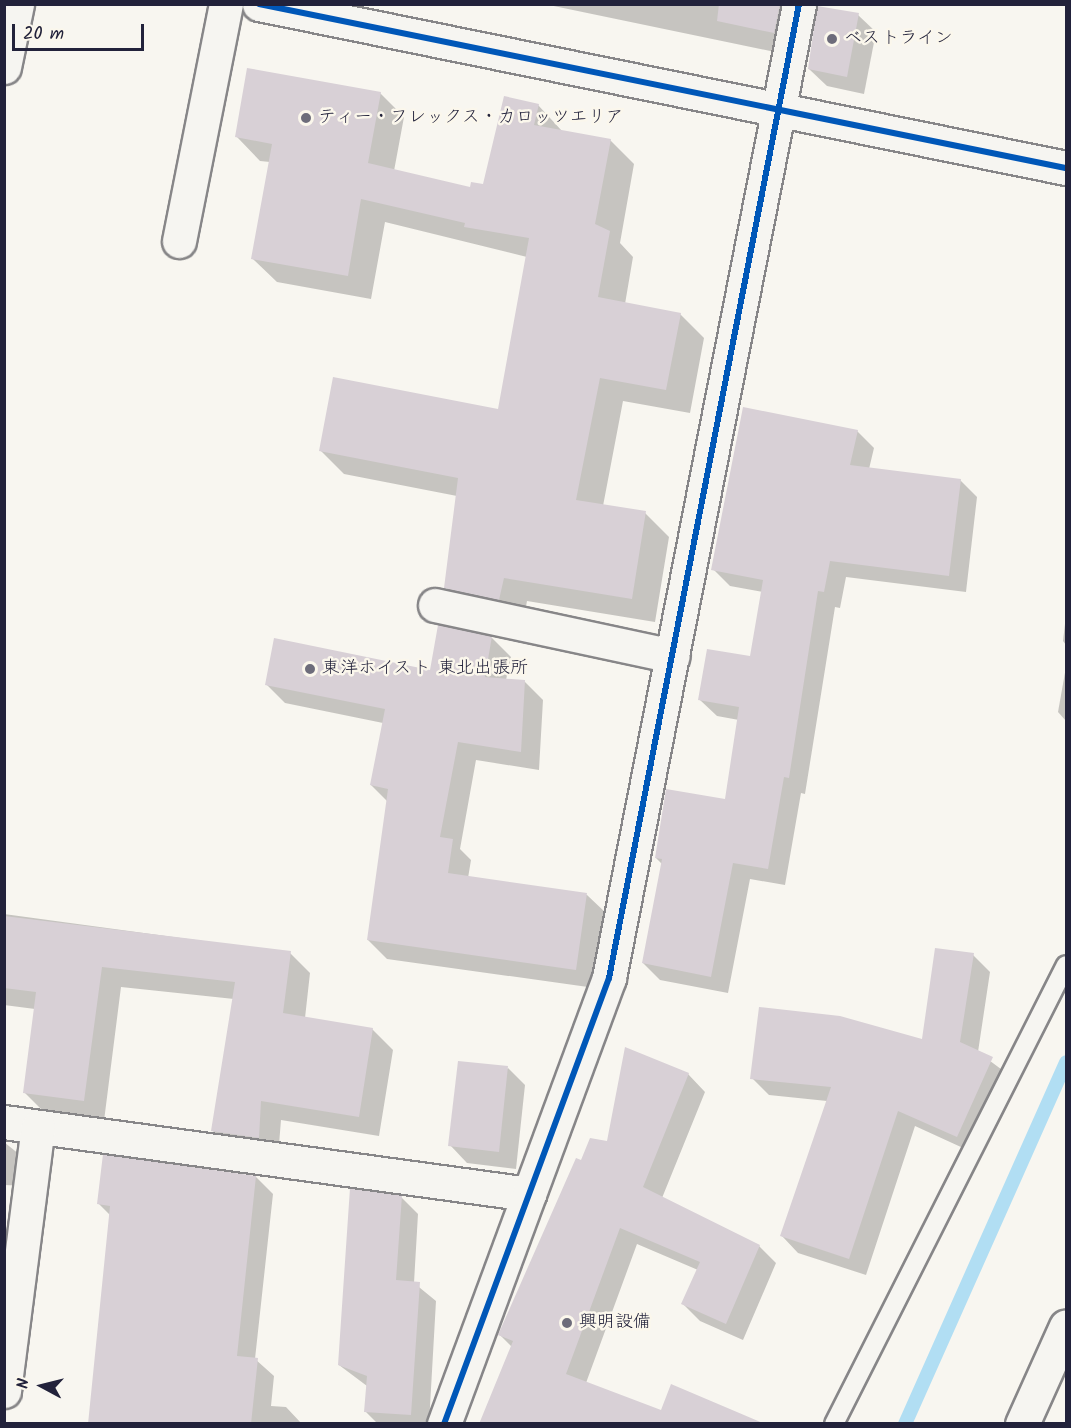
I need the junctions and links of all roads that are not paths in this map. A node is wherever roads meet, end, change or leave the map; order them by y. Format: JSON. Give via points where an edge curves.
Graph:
{"nodes":[{"id":1,"x":17,"y":4,"type":"edge"},
{"id":2,"x":226,"y":4,"type":"edge"},
{"id":3,"x":259,"y":4,"type":"edge"},
{"id":4,"x":800,"y":4,"type":"edge"},
{"id":5,"x":4,"y":67,"type":"edge"},
{"id":6,"x":779,"y":108,"type":"junction"},
{"id":7,"x":1066,"y":168,"type":"edge"},
{"id":8,"x":179,"y":241,"type":"dead end"},
{"id":9,"x":435,"y":605,"type":"dead end"},
{"id":10,"x":673,"y":656,"type":"junction"},
{"id":11,"x":1066,"y":965,"type":"edge"},
{"id":12,"x":4,"y":1122,"type":"edge"},
{"id":13,"x":38,"y":1127,"type":"junction"},
{"id":14,"x":529,"y":1194,"type":"junction"},
{"id":15,"x":1066,"y":1326,"type":"edge"},
{"id":16,"x":4,"y":1391,"type":"edge"},
{"id":17,"x":444,"y":1424,"type":"edge"},
{"id":18,"x":834,"y":1424,"type":"edge"},
{"id":19,"x":1022,"y":1424,"type":"edge"}],
"edges":[{"from":1,"to":5,"type":"street"},
{"from":2,"to":8,"type":"street"},
{"from":3,"to":6,"type":"street"},
{"from":4,"to":6,"type":"street"},
{"from":6,"to":7,"type":"street"},
{"from":6,"to":10,"type":"street"},
{"from":9,"to":10,"type":"street"},
{"from":10,"to":14,"type":"street","via":[[609,978]]},
{"from":11,"to":18,"type":"lane"},
{"from":12,"to":13,"type":"street"},
{"from":13,"to":14,"type":"street"},
{"from":13,"to":16,"type":"street"},
{"from":14,"to":17,"type":"street"},
{"from":15,"to":19,"type":"street"}]}
